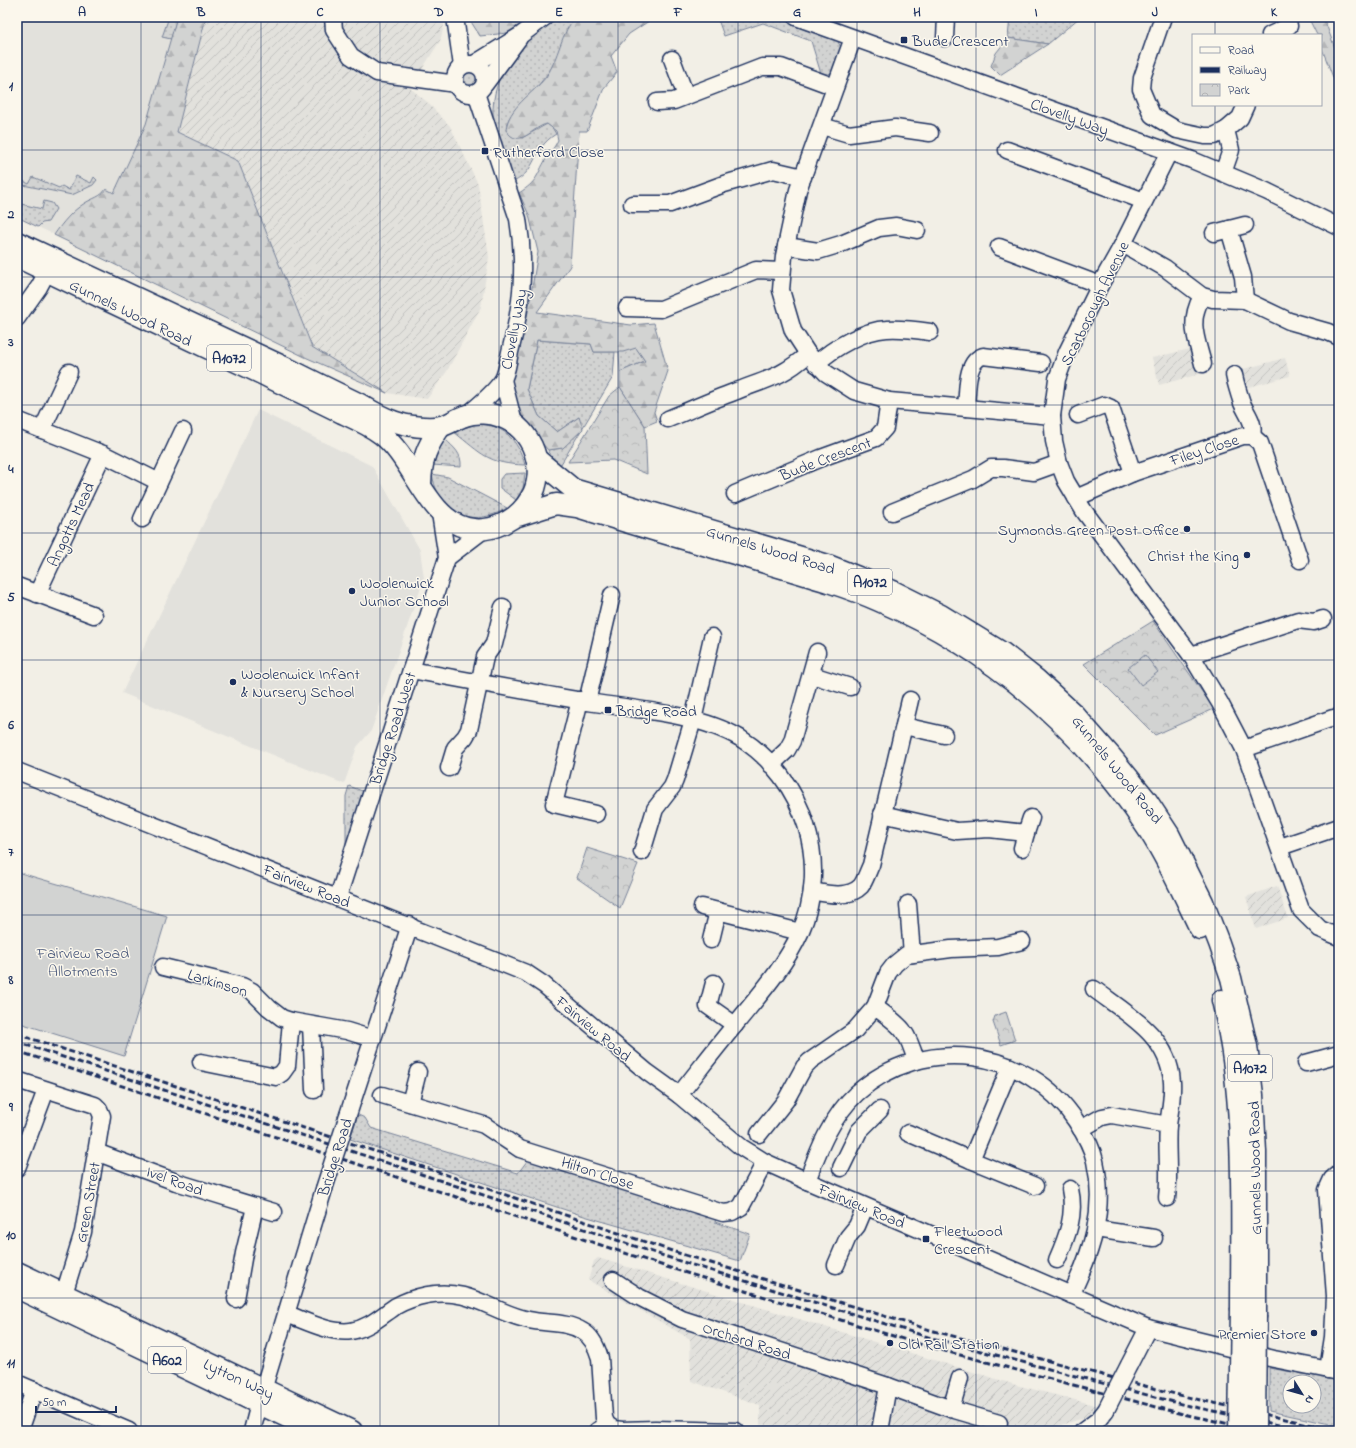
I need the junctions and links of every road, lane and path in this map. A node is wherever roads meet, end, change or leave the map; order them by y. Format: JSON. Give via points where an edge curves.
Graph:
{"nodes":[{"id":1,"x":333,"y":17,"type":"edge"},
{"id":2,"x":455,"y":17,"type":"edge"},
{"id":3,"x":545,"y":17,"type":"edge"},
{"id":4,"x":796,"y":17,"type":"edge"},
{"id":5,"x":946,"y":17,"type":"edge"},
{"id":6,"x":1163,"y":17,"type":"edge"},
{"id":7,"x":1290,"y":26,"type":"edge"},
{"id":8,"x":1272,"y":34,"type":"edge"},
{"id":9,"x":521,"y":35,"type":"junction"},
{"id":10,"x":853,"y":38,"type":"junction"},
{"id":11,"x":945,"y":38,"type":"dead end"},
{"id":12,"x":672,"y":59,"type":"dead end"},
{"id":13,"x":468,"y":65,"type":"junction"},
{"id":14,"x":456,"y":84,"type":"junction"},
{"id":15,"x":835,"y":87,"type":"junction"},
{"id":16,"x":481,"y":89,"type":"junction"},
{"id":17,"x":686,"y":96,"type":"junction"},
{"id":18,"x":657,"y":102,"type":"dead end"},
{"id":19,"x":1246,"y":106,"type":"edge"},
{"id":20,"x":822,"y":126,"type":"junction"},
{"id":21,"x":1226,"y":130,"type":"junction"},
{"id":22,"x":930,"y":133,"type":"dead end"},
{"id":23,"x":1007,"y":150,"type":"dead end"},
{"id":24,"x":1169,"y":152,"type":"junction"},
{"id":25,"x":1223,"y":173,"type":"junction"},
{"id":26,"x":804,"y":177,"type":"junction"},
{"id":27,"x":1144,"y":201,"type":"junction"},
{"id":28,"x":632,"y":204,"type":"dead end"},
{"id":29,"x":1245,"y":225,"type":"dead end"},
{"id":30,"x":1339,"y":227,"type":"edge"},
{"id":31,"x":917,"y":230,"type":"dead end"},
{"id":32,"x":17,"y":242,"type":"edge"},
{"id":33,"x":1123,"y":244,"type":"junction"},
{"id":34,"x":786,"y":246,"type":"junction"},
{"id":35,"x":999,"y":247,"type":"dead end"},
{"id":36,"x":17,"y":257,"type":"edge"},
{"id":37,"x":782,"y":271,"type":"junction"},
{"id":38,"x":47,"y":272,"type":"junction"},
{"id":39,"x":1100,"y":285,"type":"junction"},
{"id":40,"x":1202,"y":296,"type":"junction"},
{"id":41,"x":1245,"y":300,"type":"junction"},
{"id":42,"x":627,"y":308,"type":"dead end"},
{"id":43,"x":17,"y":318,"type":"edge"},
{"id":44,"x":930,"y":332,"type":"dead end"},
{"id":45,"x":1339,"y":337,"type":"edge"},
{"id":46,"x":812,"y":359,"type":"junction"},
{"id":47,"x":1041,"y":363,"type":"dead end"},
{"id":48,"x":1203,"y":364,"type":"dead end"},
{"id":49,"x":69,"y":372,"type":"dead end"},
{"id":50,"x":1234,"y":375,"type":"dead end"},
{"id":51,"x":503,"y":380,"type":"junction"},
{"id":52,"x":889,"y":401,"type":"junction"},
{"id":53,"x":966,"y":408,"type":"junction"},
{"id":54,"x":467,"y":415,"type":"junction"},
{"id":55,"x":1078,"y":415,"type":"dead end"},
{"id":56,"x":1052,"y":416,"type":"junction"},
{"id":57,"x":668,"y":419,"type":"dead end"},
{"id":58,"x":17,"y":420,"type":"edge"},
{"id":59,"x":514,"y":423,"type":"junction"},
{"id":60,"x":441,"y":426,"type":"junction"},
{"id":61,"x":42,"y":430,"type":"junction"},
{"id":62,"x":183,"y":431,"type":"dead end"},
{"id":63,"x":1252,"y":436,"type":"junction"},
{"id":64,"x":103,"y":454,"type":"junction"},
{"id":65,"x":539,"y":461,"type":"junction"},
{"id":66,"x":1059,"y":462,"type":"junction"},
{"id":67,"x":1133,"y":473,"type":"junction"},
{"id":68,"x":159,"y":482,"type":"junction"},
{"id":69,"x":421,"y":484,"type":"junction"},
{"id":70,"x":735,"y":494,"type":"dead end"},
{"id":71,"x":1076,"y":498,"type":"junction"},
{"id":72,"x":892,"y":512,"type":"dead end"},
{"id":73,"x":440,"y":513,"type":"junction"},
{"id":74,"x":518,"y":516,"type":"junction"},
{"id":75,"x":142,"y":519,"type":"dead end"},
{"id":76,"x":485,"y":529,"type":"junction"},
{"id":77,"x":447,"y":558,"type":"junction"},
{"id":78,"x":1300,"y":560,"type":"dead end"},
{"id":79,"x":17,"y":586,"type":"edge"},
{"id":80,"x":37,"y":594,"type":"junction"},
{"id":81,"x":612,"y":595,"type":"dead end"},
{"id":82,"x":503,"y":607,"type":"dead end"},
{"id":83,"x":94,"y":615,"type":"dead end"},
{"id":84,"x":1323,"y":619,"type":"dead end"},
{"id":85,"x":712,"y":637,"type":"dead end"},
{"id":86,"x":817,"y":652,"type":"dead end"},
{"id":87,"x":1191,"y":655,"type":"junction"},
{"id":88,"x":411,"y":670,"type":"junction"},
{"id":89,"x":812,"y":675,"type":"junction"},
{"id":90,"x":478,"y":683,"type":"junction"},
{"id":91,"x":850,"y":687,"type":"dead end"},
{"id":92,"x":910,"y":700,"type":"dead end"},
{"id":93,"x":583,"y":701,"type":"junction"},
{"id":94,"x":1333,"y":718,"type":"dead end"},
{"id":95,"x":693,"y":720,"type":"junction"},
{"id":96,"x":904,"y":726,"type":"junction"},
{"id":97,"x":944,"y":735,"type":"dead end"},
{"id":98,"x":1244,"y":749,"type":"junction"},
{"id":99,"x":771,"y":765,"type":"junction"},
{"id":100,"x":449,"y":768,"type":"dead end"},
{"id":101,"x":17,"y":771,"type":"edge"},
{"id":102,"x":596,"y":814,"type":"dead end"},
{"id":103,"x":882,"y":814,"type":"junction"},
{"id":104,"x":1339,"y":827,"type":"edge"},
{"id":105,"x":1026,"y":833,"type":"dead end"},
{"id":106,"x":1280,"y":847,"type":"junction"},
{"id":107,"x":642,"y":852,"type":"dead end"},
{"id":108,"x":812,"y":892,"type":"junction"},
{"id":109,"x":338,"y":897,"type":"junction"},
{"id":110,"x":908,"y":904,"type":"dead end"},
{"id":111,"x":702,"y":907,"type":"dead end"},
{"id":112,"x":718,"y":912,"type":"junction"},
{"id":113,"x":410,"y":926,"type":"junction"},
{"id":114,"x":800,"y":932,"type":"junction"},
{"id":115,"x":1339,"y":937,"type":"edge"},
{"id":116,"x":711,"y":940,"type":"dead end"},
{"id":117,"x":1022,"y":941,"type":"dead end"},
{"id":118,"x":912,"y":954,"type":"junction"},
{"id":119,"x":163,"y":967,"type":"dead end"},
{"id":120,"x":714,"y":983,"type":"dead end"},
{"id":121,"x":1094,"y":990,"type":"dead end"},
{"id":122,"x":875,"y":1007,"type":"junction"},
{"id":123,"x":291,"y":1022,"type":"junction"},
{"id":124,"x":310,"y":1025,"type":"junction"},
{"id":125,"x":734,"y":1025,"type":"junction"},
{"id":126,"x":373,"y":1040,"type":"junction"},
{"id":127,"x":1339,"y":1054,"type":"edge"},
{"id":128,"x":916,"y":1061,"type":"junction"},
{"id":129,"x":201,"y":1062,"type":"dead end"},
{"id":130,"x":1306,"y":1063,"type":"dead end"},
{"id":131,"x":1010,"y":1067,"type":"junction"},
{"id":132,"x":418,"y":1072,"type":"dead end"},
{"id":133,"x":17,"y":1080,"type":"edge"},
{"id":134,"x":46,"y":1090,"type":"junction"},
{"id":135,"x":314,"y":1090,"type":"dead end"},
{"id":136,"x":856,"y":1094,"type":"junction"},
{"id":137,"x":382,"y":1095,"type":"dead end"},
{"id":138,"x":679,"y":1095,"type":"junction"},
{"id":139,"x":410,"y":1103,"type":"junction"},
{"id":140,"x":1168,"y":1125,"type":"junction"},
{"id":141,"x":1081,"y":1129,"type":"junction"},
{"id":142,"x":908,"y":1133,"type":"dead end"},
{"id":143,"x":759,"y":1134,"type":"dead end"},
{"id":144,"x":96,"y":1152,"type":"junction"},
{"id":145,"x":971,"y":1160,"type":"junction"},
{"id":146,"x":765,"y":1162,"type":"junction"},
{"id":147,"x":17,"y":1168,"type":"edge"},
{"id":148,"x":841,"y":1168,"type":"dead end"},
{"id":149,"x":1339,"y":1173,"type":"edge"},
{"id":150,"x":807,"y":1182,"type":"junction"},
{"id":151,"x":1035,"y":1186,"type":"dead end"},
{"id":152,"x":1099,"y":1195,"type":"junction"},
{"id":153,"x":1167,"y":1198,"type":"dead end"},
{"id":154,"x":255,"y":1207,"type":"junction"},
{"id":155,"x":865,"y":1207,"type":"junction"},
{"id":156,"x":274,"y":1212,"type":"dead end"},
{"id":157,"x":1096,"y":1229,"type":"junction"},
{"id":158,"x":1154,"y":1238,"type":"dead end"},
{"id":159,"x":1057,"y":1260,"type":"dead end"},
{"id":160,"x":836,"y":1264,"type":"dead end"},
{"id":161,"x":17,"y":1272,"type":"edge"},
{"id":162,"x":613,"y":1280,"type":"dead end"},
{"id":163,"x":17,"y":1288,"type":"edge"},
{"id":164,"x":64,"y":1294,"type":"junction"},
{"id":165,"x":1071,"y":1295,"type":"junction"},
{"id":166,"x":236,"y":1299,"type":"dead end"},
{"id":167,"x":1248,"y":1312,"type":"junction"},
{"id":168,"x":287,"y":1314,"type":"junction"},
{"id":169,"x":1148,"y":1328,"type":"junction"},
{"id":170,"x":1334,"y":1371,"type":"edge"},
{"id":171,"x":960,"y":1378,"type":"dead end"},
{"id":172,"x":17,"y":1382,"type":"edge"},
{"id":173,"x":888,"y":1386,"type":"junction"},
{"id":174,"x":34,"y":1390,"type":"junction"},
{"id":175,"x":261,"y":1397,"type":"junction"},
{"id":176,"x":951,"y":1409,"type":"junction"},
{"id":177,"x":999,"y":1423,"type":"dead end"},
{"id":178,"x":602,"y":1428,"type":"edge"},
{"id":179,"x":20,"y":1431,"type":"edge"},
{"id":180,"x":129,"y":1431,"type":"edge"},
{"id":181,"x":252,"y":1431,"type":"edge"},
{"id":182,"x":316,"y":1431,"type":"edge"},
{"id":183,"x":352,"y":1431,"type":"edge"},
{"id":184,"x":736,"y":1431,"type":"edge"},
{"id":185,"x":880,"y":1431,"type":"edge"},
{"id":186,"x":1083,"y":1431,"type":"edge"},
{"id":187,"x":1239,"y":1431,"type":"edge"},
{"id":188,"x":1254,"y":1431,"type":"edge"}],
"edges":[{"from":1,"to":14,"type":"street","via":[[334,30],[351,56],[377,73]]},
{"from":2,"to":13,"type":"street"},
{"from":3,"to":9,"type":"street"},
{"from":4,"to":10,"type":"street","name":"Clovelly Way"},
{"from":5,"to":11,"type":"street"},
{"from":6,"to":21,"type":"street","via":[[1142,78],[1141,89],[1152,114],[1177,130],[1205,136],[1214,136]]},
{"from":7,"to":8,"type":"street"},
{"from":9,"to":13,"type":"street"},
{"from":9,"to":16,"type":"street"},
{"from":10,"to":15,"type":"street"},
{"from":10,"to":24,"type":"street","name":"Clovelly Way"},
{"from":12,"to":17,"type":"street"},
{"from":13,"to":14,"type":"street","via":[[456,73]]},
{"from":13,"to":16,"type":"street","name":"Clovelly Way","via":[[482,70],[486,78]]},
{"from":14,"to":16,"type":"street","via":[[465,94]]},
{"from":15,"to":17,"type":"street","via":[[772,66],[762,67]]},
{"from":15,"to":20,"type":"street"},
{"from":16,"to":51,"type":"street","name":"Clovelly Way","via":[[521,237],[522,302]]},
{"from":17,"to":18,"type":"street","via":[[674,101]]},
{"from":19,"to":21,"type":"street","via":[[1240,118]]},
{"from":20,"to":22,"type":"street","via":[[849,134],[895,128]]},
{"from":20,"to":26,"type":"street"},
{"from":21,"to":25,"type":"street","via":[[1231,150]]},
{"from":23,"to":27,"type":"street"},
{"from":24,"to":25,"type":"street","name":"Clovelly Way"},
{"from":24,"to":27,"type":"street","name":"Scarborough Avenue"},
{"from":25,"to":30,"type":"street","name":"Clovelly Way","via":[[1273,194]]},
{"from":26,"to":28,"type":"street","via":[[773,170],[724,184],[670,204]]},
{"from":26,"to":34,"type":"street","via":[[793,208]]},
{"from":27,"to":33,"type":"street","name":"Scarborough Avenue"},
{"from":29,"to":41,"type":"street","via":[[1222,231],[1243,278]]},
{"from":31,"to":34,"type":"street","via":[[896,226],[879,228],[818,251]]},
{"from":32,"to":60,"type":"main road","name":"Gunnels Wood Road","number":"A1072","via":[[394,422],[412,426]]},
{"from":33,"to":39,"type":"street","name":"Scarborough Avenue"},
{"from":33,"to":40,"type":"street","via":[[1166,268]]},
{"from":34,"to":37,"type":"street"},
{"from":35,"to":39,"type":"street"},
{"from":36,"to":38,"type":"main road","name":"Gunnels Wood Road","number":"A1072"},
{"from":37,"to":42,"type":"street","via":[[756,270],[661,308]]},
{"from":37,"to":46,"type":"street","via":[[781,290],[793,331]]},
{"from":38,"to":43,"type":"street"},
{"from":38,"to":69,"type":"main road","name":"Gunnels Wood Road","number":"A1072","via":[[365,424],[392,444]]},
{"from":39,"to":56,"type":"street","name":"Scarborough Avenue","via":[[1067,352],[1057,379]]},
{"from":40,"to":41,"type":"street"},
{"from":40,"to":48,"type":"street","via":[[1195,309],[1193,321]]},
{"from":41,"to":45,"type":"street","via":[[1289,321]]},
{"from":44,"to":46,"type":"street","via":[[879,330]]},
{"from":46,"to":52,"type":"street","via":[[836,381],[854,391]]},
{"from":46,"to":57,"type":"street","via":[[783,374]]},
{"from":47,"to":53,"type":"street","via":[[983,356],[976,358],[970,366]]},
{"from":49,"to":61,"type":"street"},
{"from":50,"to":63,"type":"street","via":[[1243,405],[1254,428]]},
{"from":51,"to":54,"type":"street","name":"Clovelly Way","via":[[487,399]]},
{"from":51,"to":59,"type":"street","name":"Clovelly Way"},
{"from":52,"to":53,"type":"street"},
{"from":52,"to":70,"type":"street","name":"Bude Crescent","via":[[885,428],[876,438]]},
{"from":53,"to":56,"type":"street"},
{"from":54,"to":59,"type":"main road","name":"Gunnels Wood Road","number":"A1072","via":[[501,416]]},
{"from":54,"to":60,"type":"main road","name":"Gunnels Wood Road","number":"A1072"},
{"from":55,"to":67,"type":"street","via":[[1104,405],[1111,408]]},
{"from":56,"to":66,"type":"street","name":"Scarborough Avenue"},
{"from":58,"to":61,"type":"street"},
{"from":59,"to":65,"type":"main road","name":"Gunnels Wood Road","number":"A1072","via":[[524,434]]},
{"from":60,"to":69,"type":"main road","via":[[429,444],[421,465]]},
{"from":61,"to":64,"type":"street"},
{"from":62,"to":68,"type":"street"},
{"from":63,"to":67,"type":"street","name":"Filey Close","via":[[1243,436]]},
{"from":63,"to":78,"type":"street","name":"Filey Close","via":[[1260,443]]},
{"from":64,"to":68,"type":"street"},
{"from":64,"to":80,"type":"street","name":"Angotts Mead"},
{"from":65,"to":74,"type":"main road","name":"Gunnels Wood Road","number":"A1072","via":[[537,483],[531,498]]},
{"from":65,"to":167,"type":"main road","name":"Gunnels Wood Road","number":"A1072","via":[[573,489],[828,565],[893,591],[940,615],[1002,653],[1041,684],[1074,714],[1146,799],[1191,875],[1220,943],[1247,1046],[1256,1152]]},
{"from":66,"to":71,"type":"street","name":"Scarborough Avenue"},
{"from":66,"to":72,"type":"street","via":[[1034,472],[990,468],[973,479]]},
{"from":67,"to":71,"type":"street","name":"Filey Close"},
{"from":68,"to":75,"type":"street"},
{"from":69,"to":73,"type":"main road","name":"Gunnels Wood Road","number":"A1072"},
{"from":71,"to":87,"type":"street","name":"Scarborough Avenue"},
{"from":73,"to":76,"type":"main road","name":"Gunnels Wood Road","number":"A1072","via":[[453,523],[468,529]]},
{"from":73,"to":77,"type":"street"},
{"from":74,"to":76,"type":"main road","name":"Gunnels Wood Road","number":"A1072"},
{"from":74,"to":167,"type":"main road","name":"Gunnels Wood Road","number":"A1072","via":[[556,504],[577,507],[827,581],[879,601],[933,627],[1010,676],[1056,718],[1094,758],[1150,832],[1174,874],[1203,935],[1213,965],[1236,1068],[1241,1126]]},
{"from":76,"to":77,"type":"street"},
{"from":77,"to":88,"type":"street","name":"Bridge Road West"},
{"from":79,"to":80,"type":"street"},
{"from":80,"to":83,"type":"street"},
{"from":81,"to":93,"type":"street"},
{"from":82,"to":90,"type":"street","via":[[494,644],[484,657]]},
{"from":84,"to":87,"type":"street","via":[[1314,622],[1298,620]]},
{"from":85,"to":95,"type":"street"},
{"from":86,"to":89,"type":"street"},
{"from":87,"to":98,"type":"street","name":"Scarborough Avenue","via":[[1215,693]]},
{"from":88,"to":90,"type":"street"},
{"from":88,"to":109,"type":"street","name":"Bridge Road West"},
{"from":89,"to":91,"type":"street"},
{"from":89,"to":99,"type":"street","via":[[792,741],[787,750]]},
{"from":90,"to":93,"type":"street"},
{"from":90,"to":100,"type":"street","via":[[469,730],[455,748]]},
{"from":92,"to":96,"type":"street"},
{"from":93,"to":95,"type":"street"},
{"from":93,"to":102,"type":"street","via":[[554,804]]},
{"from":94,"to":98,"type":"street"},
{"from":95,"to":99,"type":"street","via":[[739,738]]},
{"from":95,"to":107,"type":"street","via":[[675,780],[655,809]]},
{"from":96,"to":97,"type":"street"},
{"from":96,"to":103,"type":"street"},
{"from":98,"to":106,"type":"street","name":"Scarborough Avenue"},
{"from":99,"to":108,"type":"street","via":[[785,782],[810,836],[814,863]]},
{"from":101,"to":109,"type":"street","name":"Fairview Road"},
{"from":103,"to":105,"type":"street","via":[[957,831],[989,829]]},
{"from":103,"to":108,"type":"street","via":[[871,866],[861,886],[848,893],[831,895]]},
{"from":104,"to":106,"type":"street"},
{"from":106,"to":115,"type":"street","name":"Scarborough Avenue","via":[[1301,910],[1320,930]]},
{"from":108,"to":114,"type":"street"},
{"from":109,"to":113,"type":"street","name":"Fairview Road"},
{"from":110,"to":118,"type":"street"},
{"from":111,"to":112,"type":"street"},
{"from":112,"to":114,"type":"street"},
{"from":112,"to":116,"type":"street"},
{"from":113,"to":126,"type":"street","name":"Bridge Road"},
{"from":113,"to":138,"type":"street","name":"Fairview Road","via":[[526,973]]},
{"from":114,"to":125,"type":"street","via":[[783,965]]},
{"from":117,"to":118,"type":"street","via":[[998,947]]},
{"from":118,"to":122,"type":"street","via":[[899,960],[891,968]]},
{"from":119,"to":123,"type":"street","name":"Larkinson","via":[[242,986],[260,998],[276,1014]]},
{"from":120,"to":125,"type":"street","via":[[701,1006]]},
{"from":121,"to":140,"type":"street","via":[[1148,1029],[1161,1048],[1172,1081]]},
{"from":122,"to":128,"type":"street","via":[[906,1032]]},
{"from":122,"to":143,"type":"street","via":[[855,1030],[804,1067],[786,1100]]},
{"from":123,"to":124,"type":"street","name":"Larkinson"},
{"from":123,"to":129,"type":"street","via":[[287,1066],[276,1077]]},
{"from":124,"to":126,"type":"street","name":"Larkinson","via":[[346,1031]]},
{"from":124,"to":135,"type":"street"},
{"from":125,"to":138,"type":"street"},
{"from":126,"to":168,"type":"street","name":"Bridge Road","bridge":true,"via":[[324,1189]]},
{"from":127,"to":130,"type":"street"},
{"from":128,"to":131,"type":"street","via":[[938,1056],[974,1056]]},
{"from":128,"to":136,"type":"street","via":[[885,1074]]},
{"from":131,"to":141,"type":"street","via":[[1044,1084],[1070,1112]]},
{"from":131,"to":145,"type":"street"},
{"from":132,"to":139,"type":"street"},
{"from":133,"to":134,"type":"street"},
{"from":134,"to":144,"type":"street","name":"Green Street","via":[[99,1109],[102,1125]]},
{"from":134,"to":147,"type":"street"},
{"from":136,"to":148,"type":"street","via":[[877,1112],[860,1130]]},
{"from":136,"to":150,"type":"street","via":[[826,1134]]},
{"from":137,"to":139,"type":"street","name":"Hilton Close"},
{"from":138,"to":146,"type":"street","name":"Fairview Road","via":[[741,1147]]},
{"from":139,"to":146,"type":"street","name":"Hilton Close","via":[[484,1126],[520,1149],[723,1213],[741,1207]]},
{"from":140,"to":141,"type":"street","via":[[1112,1115],[1102,1117]]},
{"from":140,"to":153,"type":"street","via":[[1166,1148],[1170,1175]]},
{"from":141,"to":152,"type":"street","via":[[1095,1160]]},
{"from":142,"to":145,"type":"street"},
{"from":144,"to":154,"type":"street","name":"Ivel Road","via":[[176,1182]]},
{"from":144,"to":164,"type":"street","name":"Green Street","via":[[83,1232]]},
{"from":145,"to":151,"type":"street"},
{"from":146,"to":150,"type":"street","name":"Fairview Road"},
{"from":149,"to":170,"type":"street","via":[[1332,1179],[1327,1190],[1335,1296]]},
{"from":150,"to":155,"type":"street","name":"Fairview Road"},
{"from":152,"to":157,"type":"street"},
{"from":152,"to":159,"type":"street","via":[[1071,1194],[1070,1231]]},
{"from":154,"to":156,"type":"street","name":"Ivel Road"},
{"from":154,"to":166,"type":"street"},
{"from":155,"to":160,"type":"street"},
{"from":155,"to":165,"type":"street","name":"Fairview Road"},
{"from":157,"to":158,"type":"street"},
{"from":157,"to":165,"type":"street","via":[[1090,1252]]},
{"from":161,"to":164,"type":"main road","name":"Lytton Way","number":"A602"},
{"from":162,"to":173,"type":"street","name":"Orchard Road","via":[[639,1297],[682,1319]]},
{"from":163,"to":175,"type":"main road","name":"Lytton Way","number":"A602"},
{"from":164,"to":175,"type":"main road","name":"Lytton Way","number":"A602"},
{"from":165,"to":169,"type":"street","name":"Fairview Road"},
{"from":167,"to":187,"type":"main road","name":"Gunnels Wood Road","number":"A1072","bridge":true},
{"from":167,"to":188,"type":"main road","name":"Gunnels Wood Road","number":"A1072","bridge":true},
{"from":168,"to":175,"type":"street","name":"Bridge Road"},
{"from":168,"to":178,"type":"street","via":[[332,1329],[351,1331],[371,1324],[411,1299],[444,1293],[471,1297],[529,1320],[570,1326],[583,1331],[591,1339],[600,1358],[604,1418]]},
{"from":169,"to":170,"type":"street","name":"Fairview Road"},
{"from":169,"to":186,"type":"street","bridge":true,"via":[[1106,1410]]},
{"from":171,"to":176,"type":"street"},
{"from":172,"to":174,"type":"street"},
{"from":173,"to":176,"type":"street","name":"Orchard Road"},
{"from":173,"to":185,"type":"street"},
{"from":174,"to":179,"type":"street"},
{"from":174,"to":180,"type":"street"},
{"from":175,"to":181,"type":"street","name":"Bridge Road"},
{"from":175,"to":182,"type":"main road","name":"Lytton Way","number":"A602"},
{"from":175,"to":183,"type":"main road","name":"Lytton Way","number":"A602"},
{"from":176,"to":177,"type":"street","name":"Orchard Road"},
{"from":178,"to":184,"type":"street"}]}
